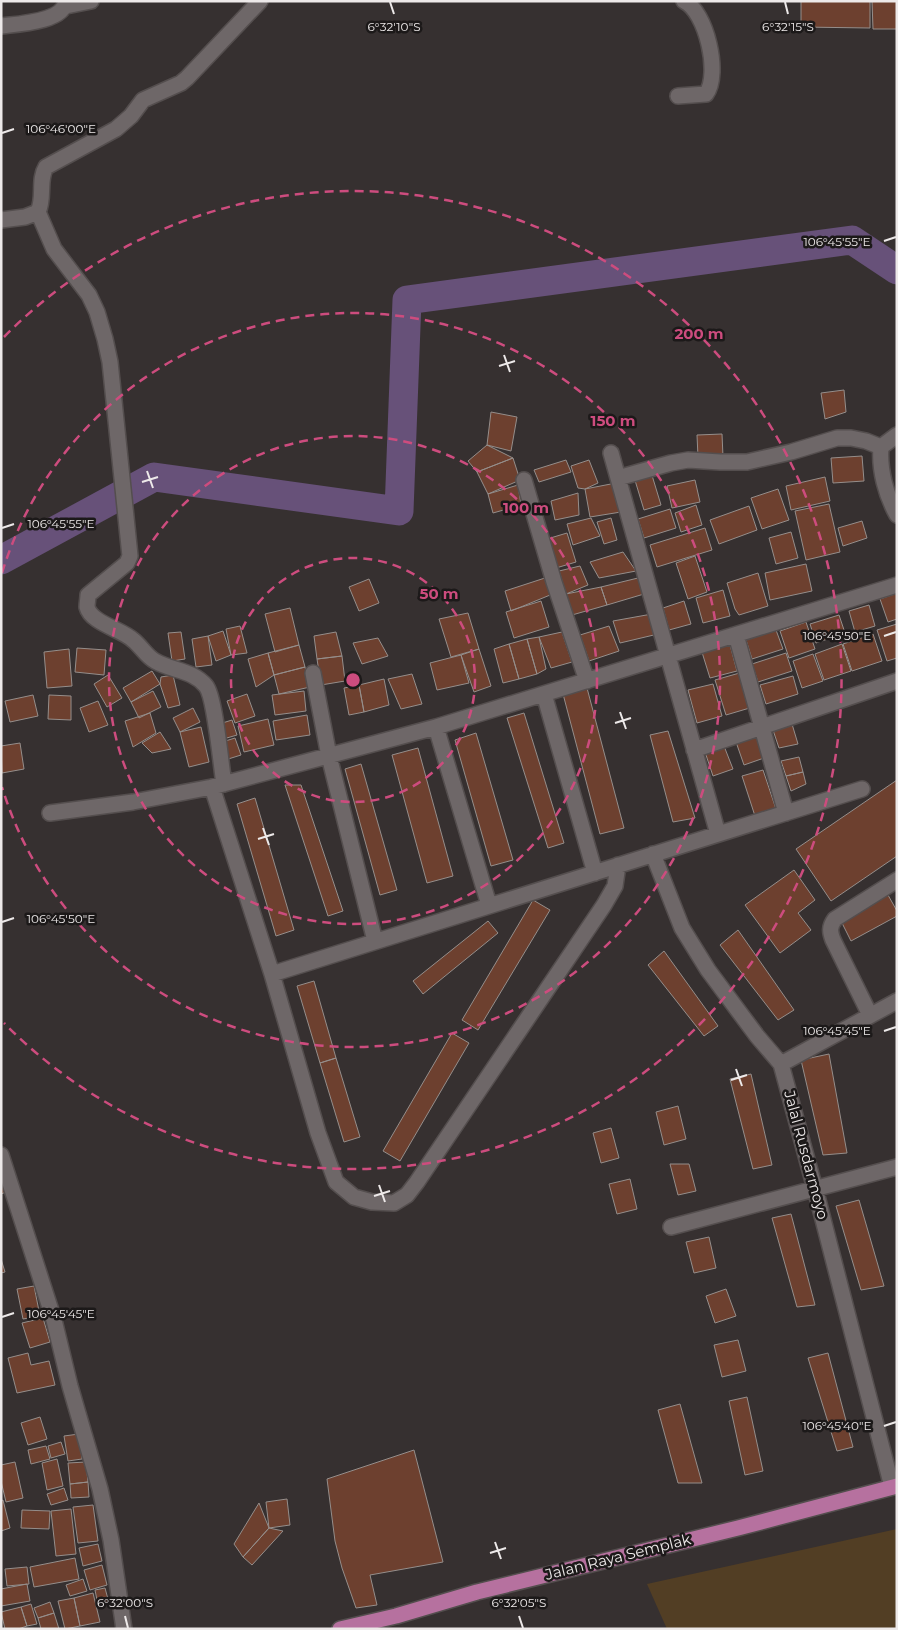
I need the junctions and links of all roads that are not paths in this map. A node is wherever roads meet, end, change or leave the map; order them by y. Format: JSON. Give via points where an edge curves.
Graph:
{"nodes":[{"id":1,"x":91,"y":1,"type":"edge"},
{"id":2,"x":260,"y":1,"type":"edge"},
{"id":3,"x":684,"y":1,"type":"edge"},
{"id":4,"x":66,"y":4,"type":"edge"},
{"id":5,"x":1,"y":26,"type":"edge"},
{"id":6,"x":678,"y":96,"type":"dead end"},
{"id":7,"x":38,"y":212,"type":"junction"},
{"id":8,"x":1,"y":220,"type":"edge"},
{"id":9,"x":897,"y":435,"type":"edge"},
{"id":10,"x":881,"y":447,"type":"junction"},
{"id":11,"x":610,"y":453,"type":"dead end"},
{"id":12,"x":618,"y":478,"type":"junction"},
{"id":13,"x":524,"y":480,"type":"dead end"},
{"id":14,"x":897,"y":515,"type":"edge"},
{"id":15,"x":897,"y":585,"type":"edge"},
{"id":16,"x":736,"y":635,"type":"junction"},
{"id":17,"x":668,"y":657,"type":"junction"},
{"id":18,"x":312,"y":674,"type":"dead end"},
{"id":19,"x":587,"y":681,"type":"junction"},
{"id":20,"x":897,"y":681,"type":"edge"},
{"id":21,"x":544,"y":694,"type":"junction"},
{"id":22,"x":436,"y":727,"type":"junction"},
{"id":23,"x":763,"y":728,"type":"junction"},
{"id":24,"x":694,"y":750,"type":"junction"},
{"id":25,"x":329,"y":756,"type":"junction"},
{"id":26,"x":218,"y":786,"type":"junction"},
{"id":27,"x":862,"y":789,"type":"dead end"},
{"id":28,"x":50,"y":813,"type":"dead end"},
{"id":29,"x":786,"y":813,"type":"junction"},
{"id":30,"x":718,"y":834,"type":"junction"},
{"id":31,"x":654,"y":854,"type":"junction"},
{"id":32,"x":618,"y":865,"type":"junction"},
{"id":33,"x":595,"y":872,"type":"junction"},
{"id":34,"x":897,"y":880,"type":"edge"},
{"id":35,"x":489,"y":905,"type":"junction"},
{"id":36,"x":375,"y":941,"type":"junction"},
{"id":37,"x":272,"y":974,"type":"junction"},
{"id":38,"x":897,"y":1001,"type":"edge"},
{"id":39,"x":870,"y":1015,"type":"junction"},
{"id":40,"x":781,"y":1064,"type":"junction"},
{"id":41,"x":1,"y":1155,"type":"edge"},
{"id":42,"x":897,"y":1168,"type":"edge"},
{"id":43,"x":815,"y":1189,"type":"junction"},
{"id":44,"x":671,"y":1227,"type":"dead end"},
{"id":45,"x":895,"y":1486,"type":"edge"},
{"id":46,"x":124,"y":1629,"type":"edge"},
{"id":47,"x":340,"y":1629,"type":"edge"}],
"edges":[{"from":1,"to":4,"type":"street"},
{"from":2,"to":7,"type":"street","via":[[181,83],[149,97],[116,129],[46,167]]},
{"from":3,"to":6,"type":"street","via":[[690,4],[702,23],[712,69],[706,94]]},
{"from":4,"to":5,"type":"street","via":[[61,12],[44,19]]},
{"from":7,"to":8,"type":"street"},
{"from":7,"to":26,"type":"street","via":[[54,249],[89,295],[97,312],[110,362],[130,556],[88,595],[87,606],[90,613],[133,640],[155,662],[189,673],[205,685],[214,713]]},
{"from":9,"to":10,"type":"street"},
{"from":10,"to":12,"type":"street","via":[[866,441],[837,438],[747,462],[671,462]]},
{"from":10,"to":14,"type":"street","via":[[884,479],[890,503]]},
{"from":11,"to":12,"type":"street"},
{"from":12,"to":17,"type":"street"},
{"from":13,"to":19,"type":"street"},
{"from":15,"to":16,"type":"street"},
{"from":16,"to":17,"type":"street"},
{"from":16,"to":23,"type":"street"},
{"from":17,"to":19,"type":"street"},
{"from":17,"to":24,"type":"street"},
{"from":18,"to":25,"type":"street"},
{"from":19,"to":21,"type":"street"},
{"from":20,"to":23,"type":"street"},
{"from":21,"to":22,"type":"street"},
{"from":21,"to":33,"type":"street"},
{"from":22,"to":25,"type":"street"},
{"from":22,"to":35,"type":"street"},
{"from":23,"to":24,"type":"street"},
{"from":23,"to":29,"type":"street"},
{"from":24,"to":30,"type":"street"},
{"from":25,"to":26,"type":"street"},
{"from":25,"to":36,"type":"street"},
{"from":26,"to":28,"type":"street"},
{"from":26,"to":37,"type":"street"},
{"from":27,"to":29,"type":"street"},
{"from":29,"to":30,"type":"street"},
{"from":30,"to":31,"type":"street"},
{"from":31,"to":32,"type":"street"},
{"from":31,"to":40,"type":"street","name":"Jalal Rusdarmoyo","via":[[682,928],[708,970]]},
{"from":32,"to":33,"type":"street"},
{"from":32,"to":37,"type":"street","via":[[615,886],[604,906],[407,1195],[394,1203],[354,1197],[336,1182],[318,1133]]},
{"from":33,"to":35,"type":"street"},
{"from":34,"to":39,"type":"street","via":[[834,919],[830,927],[833,940]]},
{"from":35,"to":36,"type":"street"},
{"from":36,"to":37,"type":"street"},
{"from":38,"to":39,"type":"street"},
{"from":39,"to":40,"type":"street"},
{"from":40,"to":43,"type":"street","name":"Jalal Rusdarmoyo"},
{"from":41,"to":46,"type":"street","via":[[54,1320],[100,1489]]},
{"from":42,"to":43,"type":"street"},
{"from":43,"to":44,"type":"street"},
{"from":43,"to":45,"type":"street","name":"Jalal Rusdarmoyo"},
{"from":45,"to":47,"type":"main road","name":"Jalan Raya Semplak"}]}
